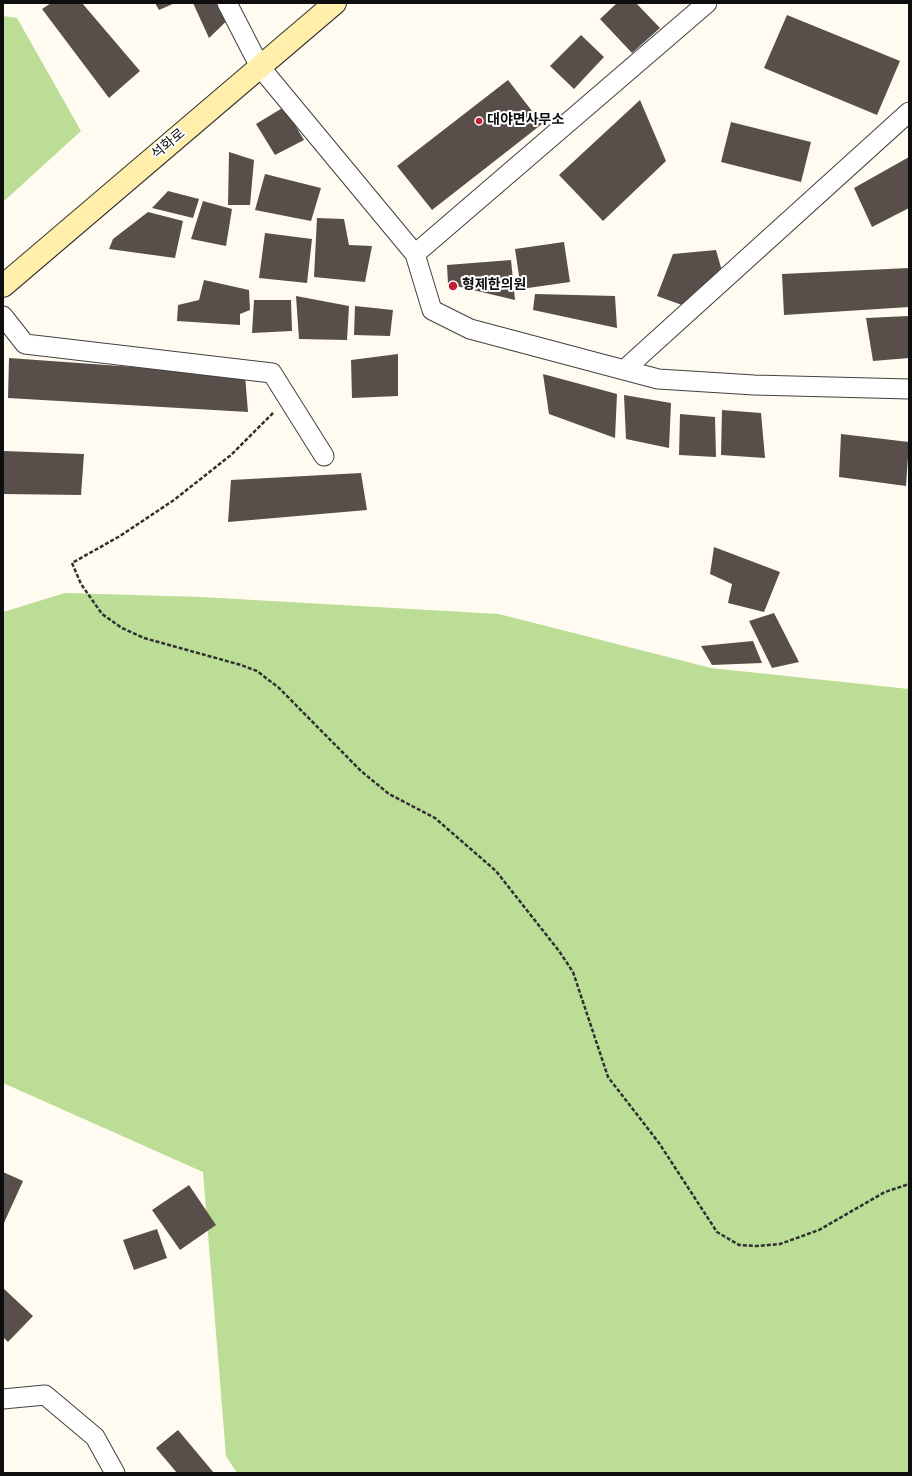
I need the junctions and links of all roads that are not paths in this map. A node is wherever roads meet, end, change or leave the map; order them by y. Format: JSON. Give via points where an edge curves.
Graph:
{"nodes":[{"id":1,"x":227,"y":3,"type":"edge"},
{"id":2,"x":335,"y":3,"type":"edge"},
{"id":3,"x":707,"y":3,"type":"edge"},
{"id":4,"x":260,"y":67,"type":"junction"},
{"id":5,"x":909,"y":112,"type":"edge"},
{"id":6,"x":415,"y":254,"type":"junction"},
{"id":7,"x":3,"y":286,"type":"edge"},
{"id":8,"x":3,"y":316,"type":"edge"},
{"id":9,"x":624,"y":370,"type":"junction"},
{"id":10,"x":909,"y":388,"type":"edge"},
{"id":11,"x":324,"y":456,"type":"dead end"},
{"id":12,"x":3,"y":1399,"type":"edge"},
{"id":13,"x":115,"y":1473,"type":"edge"}],
"edges":[{"from":1,"to":4,"type":"street"},
{"from":2,"to":4,"type":"street","name":"석화로"},
{"from":3,"to":6,"type":"street"},
{"from":4,"to":6,"type":"street"},
{"from":4,"to":7,"type":"street","name":"석화로"},
{"from":5,"to":9,"type":"street"},
{"from":6,"to":9,"type":"street","via":[[432,310],[470,330]]},
{"from":8,"to":11,"type":"street","via":[[25,344],[272,373]]},
{"from":9,"to":10,"type":"street","via":[[658,379],[754,385]]},
{"from":12,"to":13,"type":"street","via":[[45,1395],[95,1437]]}]}
